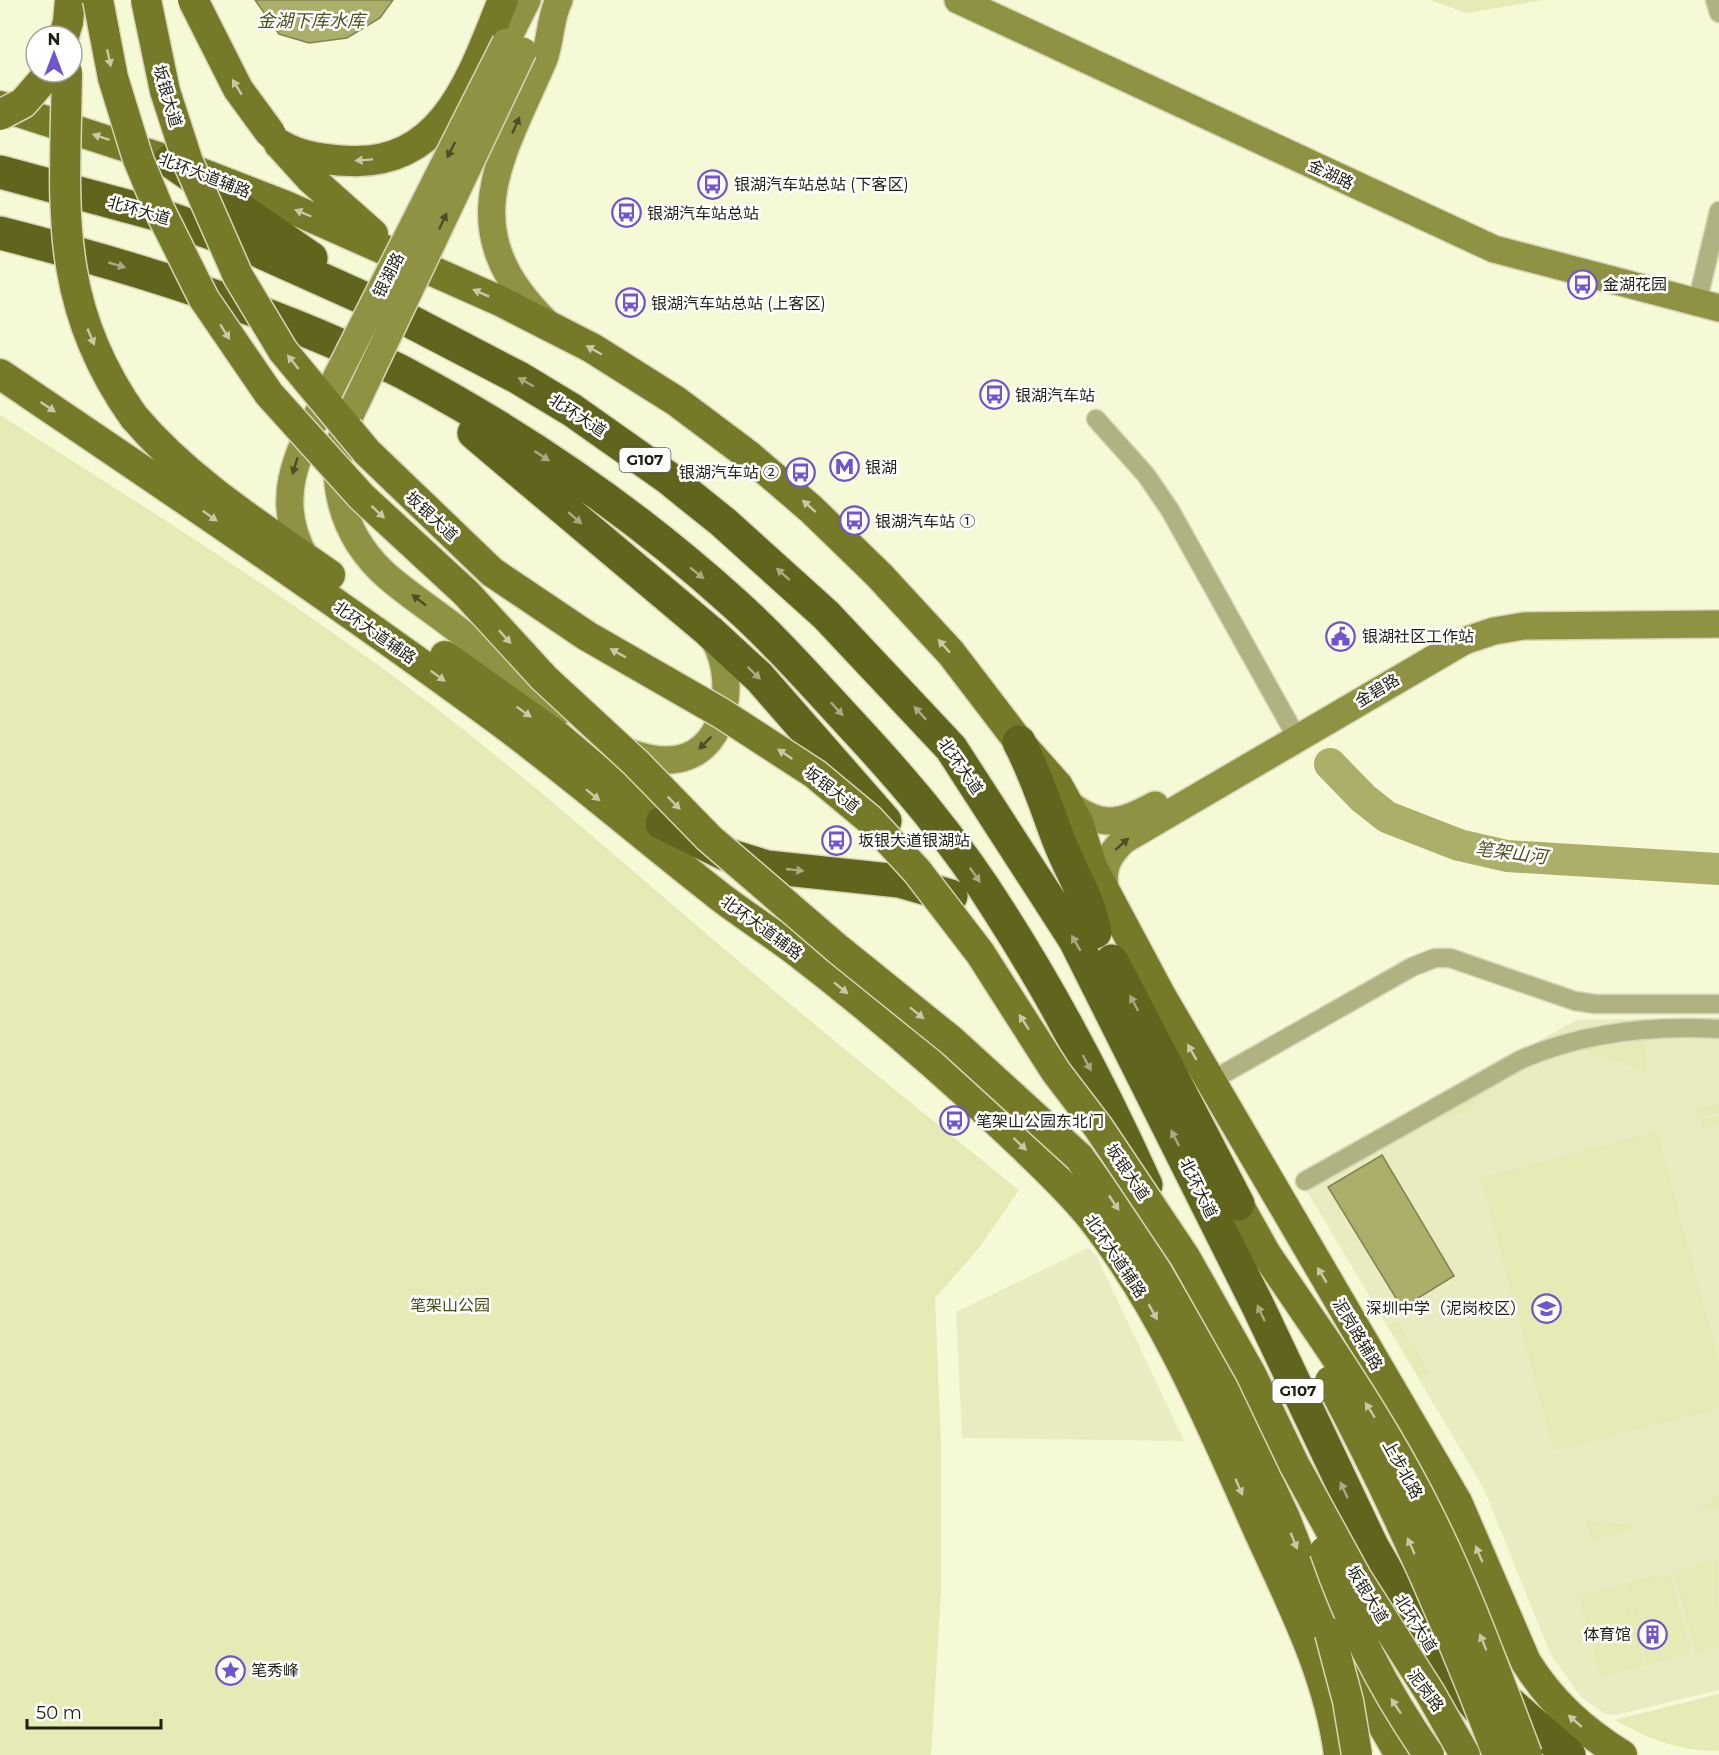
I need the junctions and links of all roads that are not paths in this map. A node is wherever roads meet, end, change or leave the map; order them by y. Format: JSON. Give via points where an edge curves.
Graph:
{"nodes":[{"id":1,"x":98,"y":0,"type":"edge"},
{"id":2,"x":146,"y":0,"type":"edge"},
{"id":3,"x":193,"y":0,"type":"edge"},
{"id":4,"x":503,"y":0,"type":"edge"},
{"id":5,"x":512,"y":0,"type":"edge"},
{"id":6,"x":527,"y":0,"type":"edge"},
{"id":7,"x":958,"y":0,"type":"edge"},
{"id":8,"x":1714,"y":0,"type":"edge"},
{"id":9,"x":556,"y":6,"type":"edge"},
{"id":10,"x":1719,"y":13,"type":"edge"},
{"id":11,"x":505,"y":45,"type":"junction"},
{"id":12,"x":40,"y":84,"type":"edge"},
{"id":13,"x":67,"y":84,"type":"edge"},
{"id":14,"x":0,"y":105,"type":"edge"},
{"id":15,"x":0,"y":115,"type":"edge"},
{"id":16,"x":275,"y":139,"type":"junction"},
{"id":17,"x":170,"y":161,"type":"junction"},
{"id":18,"x":0,"y":172,"type":"edge"},
{"id":19,"x":1719,"y":211,"type":"edge"},
{"id":20,"x":0,"y":233,"type":"edge"},
{"id":21,"x":396,"y":254,"type":"junction"},
{"id":22,"x":379,"y":305,"type":"junction"},
{"id":23,"x":1708,"y":306,"type":"edge"},
{"id":24,"x":552,"y":328,"type":"junction"},
{"id":25,"x":402,"y":372,"type":"junction"},
{"id":26,"x":0,"y":374,"type":"edge"},
{"id":27,"x":1096,"y":419,"type":"dead end"},
{"id":28,"x":305,"y":557,"type":"junction"},
{"id":29,"x":1719,"y":612,"type":"edge"},
{"id":30,"x":1719,"y":624,"type":"edge"},
{"id":31,"x":709,"y":631,"type":"junction"},
{"id":32,"x":1294,"y":732,"type":"junction"},
{"id":33,"x":1019,"y":742,"type":"junction"},
{"id":34,"x":951,"y":748,"type":"junction"},
{"id":35,"x":1070,"y":804,"type":"junction"},
{"id":36,"x":662,"y":823,"type":"junction"},
{"id":37,"x":1106,"y":895,"type":"junction"},
{"id":38,"x":952,"y":896,"type":"junction"},
{"id":39,"x":1095,"y":932,"type":"junction"},
{"id":40,"x":796,"y":951,"type":"junction"},
{"id":41,"x":1719,"y":1004,"type":"edge"},
{"id":42,"x":1060,"y":1011,"type":"junction"},
{"id":43,"x":1719,"y":1029,"type":"edge"},
{"id":44,"x":1209,"y":1082,"type":"junction"},
{"id":45,"x":1305,"y":1181,"type":"dead end"},
{"id":46,"x":1238,"y":1204,"type":"joint"},
{"id":47,"x":1321,"y":1348,"type":"junction"},
{"id":48,"x":1294,"y":1464,"type":"junction"},
{"id":49,"x":1365,"y":1534,"type":"junction"},
{"id":50,"x":1376,"y":1620,"type":"joint"},
{"id":51,"x":1330,"y":1633,"type":"junction"},
{"id":52,"x":1318,"y":1664,"type":"junction"},
{"id":53,"x":1340,"y":1755,"type":"edge"},
{"id":54,"x":1357,"y":1755,"type":"edge"},
{"id":55,"x":1373,"y":1755,"type":"edge"},
{"id":56,"x":1400,"y":1755,"type":"edge"},
{"id":57,"x":1429,"y":1755,"type":"edge"},
{"id":58,"x":1464,"y":1755,"type":"edge"},
{"id":59,"x":1482,"y":1755,"type":"edge"},
{"id":60,"x":1498,"y":1755,"type":"edge"},
{"id":61,"x":1527,"y":1755,"type":"edge"},
{"id":62,"x":1536,"y":1755,"type":"edge"},
{"id":63,"x":1569,"y":1755,"type":"edge"},
{"id":64,"x":1622,"y":1755,"type":"edge"}],
"edges":[{"from":1,"to":51,"type":"main road","name":"坂银大道","one_way":true,"bridge":true,"via":[[113,78],[147,183],[204,299],[252,372],[362,497],[466,593],[544,678],[636,763],[709,838],[952,1041],[1079,1156],[1133,1231],[1221,1382],[1285,1518]]},
{"from":48,"to":2,"type":"main road","name":"坂银大道","one_way":true,"bridge":true,"via":[[1251,1374],[1185,1257],[1056,1072],[980,953],[892,842],[843,796],[782,752],[587,636],[492,572],[391,477],[311,386],[259,313],[220,240],[175,123]]},
{"from":16,"to":3,"type":"main road","one_way":true,"bridge":true,"via":[[238,89]]},
{"from":4,"to":11,"type":"main road"},
{"from":5,"to":11,"type":"main road"},
{"from":6,"to":11,"type":"street","name":"银湖路"},
{"from":7,"to":23,"type":"street","name":"金湖路","via":[[1494,249]]},
{"from":8,"to":10,"type":"street"},
{"from":9,"to":11,"type":"street"},
{"from":24,"to":9,"type":"street","one_way":true,"via":[[530,306],[508,273],[495,236],[492,201],[497,167],[551,40]]},
{"from":11,"to":16,"type":"main road","one_way":true,"via":[[436,129],[412,146],[383,158],[354,161],[312,157]]},
{"from":11,"to":28,"type":"street","name":"银湖路","one_way":true,"bridge":true,"via":[[300,450],[289,494],[289,516],[294,538]]},
{"from":31,"to":11,"type":"street","one_way":true,"bridge":true,"via":[[723,658],[727,687],[713,734],[703,746],[677,760],[616,748],[389,577],[368,555],[346,518],[337,483],[341,437]]},
{"from":12,"to":15,"type":"main road","bridge":true,"via":[[23,103]]},
{"from":13,"to":28,"type":"main road","one_way":true,"bridge":true,"via":[[65,202],[70,268],[90,335],[112,384],[135,417],[197,479]]},
{"from":17,"to":14,"type":"main road","name":"北环大道辅路","one_way":true},
{"from":16,"to":21,"type":"main road","via":[[310,178]]},
{"from":21,"to":17,"type":"main road","name":"北环大道辅路","one_way":true},
{"from":17,"to":22,"type":"highway"},
{"from":18,"to":22,"type":"highway","name":"北环大道","number":"G107","via":[[207,230]]},
{"from":19,"to":23,"type":"street"},
{"from":20,"to":25,"type":"highway","name":"北环大道","number":"G107","one_way":true,"via":[[240,305]]},
{"from":24,"to":21,"type":"main road","name":"北环大道辅路","one_way":true},
{"from":34,"to":22,"type":"highway","name":"北环大道","number":"G107","one_way":true,"via":[[819,608],[732,529],[667,477],[554,399]]},
{"from":33,"to":24,"type":"main road","name":"北环大道辅路","one_way":true,"via":[[915,612],[812,509],[676,401],[592,348]]},
{"from":25,"to":31,"type":"highway","one_way":true},
{"from":25,"to":42,"type":"highway","name":"北环大道","number":"G107","one_way":true,"via":[[502,430],[590,488],[735,604],[834,705],[931,815],[998,909]]},
{"from":26,"to":40,"type":"main road","name":"北环大道辅路","one_way":true,"via":[[425,667]]},
{"from":27,"to":32,"type":"street","via":[[1146,475],[1170,510]]},
{"from":28,"to":36,"type":"main road","one_way":true,"via":[[556,735]]},
{"from":29,"to":32,"type":"street","name":"金碧路","via":[[1540,613],[1486,620],[1444,638]]},
{"from":30,"to":32,"type":"street","name":"金碧路","via":[[1524,626],[1484,634],[1444,651]]},
{"from":31,"to":38,"type":"highway","one_way":true,"via":[[759,677]]},
{"from":32,"to":35,"type":"street","name":"金碧路","via":[[1129,818],[1096,821]]},
{"from":37,"to":32,"type":"street","name":"金碧路","one_way":true,"via":[[1103,868],[1107,858],[1125,840]]},
{"from":33,"to":35,"type":"main road","name":"北环大道辅路"},
{"from":33,"to":39,"type":"highway","via":[[1039,781],[1059,842],[1091,911]]},
{"from":34,"to":39,"type":"highway","via":[[991,783],[1014,810]]},
{"from":49,"to":34,"type":"highway","name":"北环大道","number":"G107","one_way":true,"via":[[1104,994],[1053,904]]},
{"from":35,"to":37,"type":"main road","name":"北环大道辅路"},
{"from":36,"to":38,"type":"highway","one_way":true,"via":[[726,854],[767,867],[899,881]]},
{"from":36,"to":40,"type":"main road"},
{"from":44,"to":37,"type":"main road","name":"泥岗路辅路","one_way":true},
{"from":38,"to":42,"type":"highway","via":[[1008,965]]},
{"from":46,"to":39,"type":"highway","one_way":true},
{"from":40,"to":52,"type":"main road","name":"北环大道辅路","one_way":true,"via":[[986,1112],[1062,1184],[1109,1241],[1149,1305],[1212,1427]]},
{"from":41,"to":44,"type":"street","via":[[1621,1006],[1575,1001],[1464,962],[1435,958],[1412,967]]},
{"from":42,"to":50,"type":"highway","name":"北环大道","number":"G107","one_way":true,"via":[[1106,1097],[1172,1241],[1267,1431]]},
{"from":43,"to":45,"type":"street","via":[[1614,1032],[1544,1050]]},
{"from":64,"to":44,"type":"main road","name":"泥岗路辅路","one_way":true,"via":[[1559,1707],[1526,1662],[1457,1502]]},
{"from":46,"to":47,"type":"main road","name":"上步北路"},
{"from":60,"to":47,"type":"main road","one_way":true,"bridge":true,"via":[[1448,1631]]},
{"from":61,"to":47,"type":"main road","name":"上步北路","one_way":true,"bridge":true,"via":[[1467,1600],[1428,1514],[1377,1423]]},
{"from":57,"to":48,"type":"main road","one_way":true,"bridge":true,"via":[[1372,1663],[1335,1580]]},
{"from":48,"to":58,"type":"main road","name":"坂银大道","bridge":true,"via":[[1356,1577],[1430,1693]]},
{"from":49,"to":62,"type":"highway","name":"北环大道","number":"G107","via":[[1408,1612],[1452,1677],[1486,1717]]},
{"from":49,"to":63,"type":"highway","number":"G107","via":[[1469,1665]]},
{"from":50,"to":59,"type":"highway","name":"泥岗路","number":"G107","bridge":true,"via":[[1432,1700]]},
{"from":51,"to":54,"type":"main road","name":"坂银大道","bridge":true},
{"from":51,"to":56,"type":"main road","bridge":true},
{"from":52,"to":53,"type":"main road","via":[[1335,1718]]},
{"from":52,"to":55,"type":"main road"}]}
